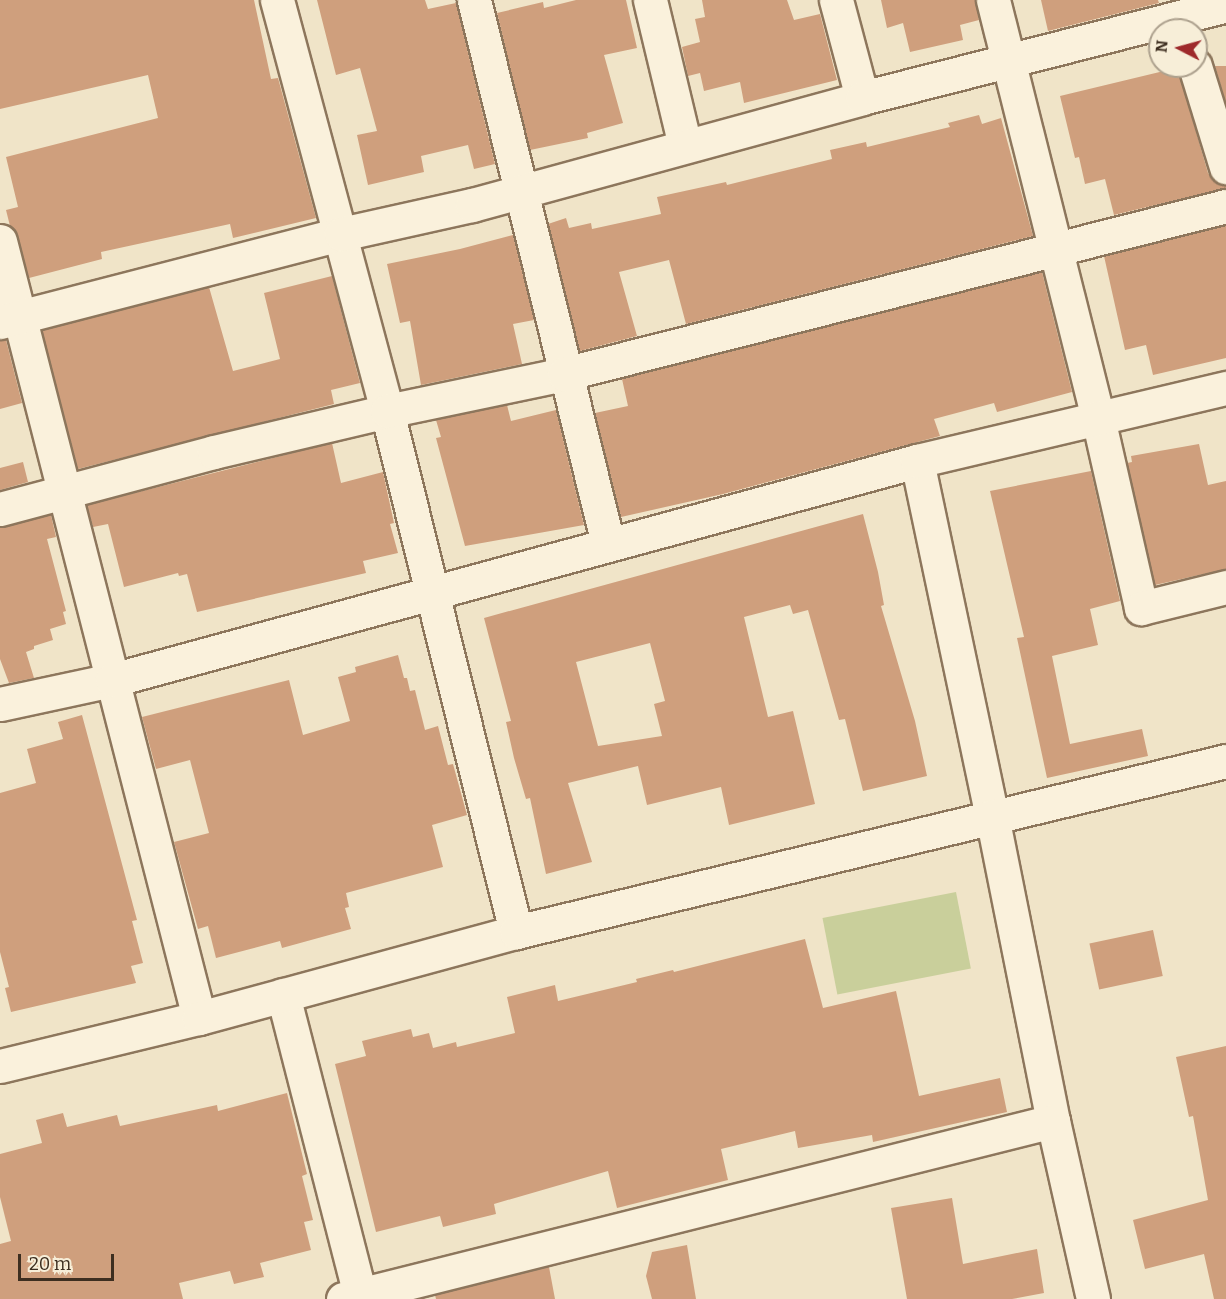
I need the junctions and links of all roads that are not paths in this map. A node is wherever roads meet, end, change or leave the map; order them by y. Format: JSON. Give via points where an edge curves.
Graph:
{"nodes":[{"id":1,"x":277,"y":0,"type":"edge"},
{"id":2,"x":474,"y":0,"type":"edge"},
{"id":3,"x":650,"y":0,"type":"edge"},
{"id":4,"x":836,"y":0,"type":"edge"},
{"id":5,"x":993,"y":0,"type":"edge"},
{"id":6,"x":1226,"y":5,"type":"edge"},
{"id":7,"x":1196,"y":18,"type":"edge"},
{"id":8,"x":1148,"y":31,"type":"edge"},
{"id":9,"x":1008,"y":62,"type":"junction"},
{"id":10,"x":1199,"y":78,"type":"edge"},
{"id":11,"x":862,"y":98,"type":"junction"},
{"id":12,"x":685,"y":146,"type":"junction"},
{"id":13,"x":1226,"y":167,"type":"edge"},
{"id":14,"x":522,"y":191,"type":"junction"},
{"id":15,"x":1226,"y":206,"type":"edge"},
{"id":16,"x":341,"y":234,"type":"junction"},
{"id":17,"x":0,"y":241,"type":"edge"},
{"id":18,"x":1055,"y":248,"type":"junction"},
{"id":19,"x":10,"y":320,"type":"edge"},
{"id":20,"x":564,"y":374,"type":"junction"},
{"id":21,"x":1226,"y":388,"type":"edge"},
{"id":22,"x":387,"y":411,"type":"junction"},
{"id":23,"x":1098,"y":418,"type":"junction"},
{"id":24,"x":917,"y":461,"type":"junction"},
{"id":25,"x":64,"y":493,"type":"junction"},
{"id":26,"x":0,"y":509,"type":"edge"},
{"id":27,"x":608,"y":544,"type":"junction"},
{"id":28,"x":1226,"y":587,"type":"edge"},
{"id":29,"x":432,"y":593,"type":"junction"},
{"id":30,"x":112,"y":680,"type":"junction"},
{"id":31,"x":0,"y":704,"type":"edge"},
{"id":32,"x":1226,"y":761,"type":"edge"},
{"id":33,"x":992,"y":816,"type":"junction"},
{"id":34,"x":516,"y":932,"type":"junction"},
{"id":35,"x":283,"y":995,"type":"junction"},
{"id":36,"x":199,"y":1018,"type":"junction"},
{"id":37,"x":0,"y":1066,"type":"edge"},
{"id":38,"x":1053,"y":1121,"type":"junction"},
{"id":39,"x":355,"y":1298,"type":"edge"},
{"id":40,"x":1093,"y":1299,"type":"edge"}],
"edges":[{"from":1,"to":16,"type":"street"},
{"from":2,"to":14,"type":"street"},
{"from":3,"to":12,"type":"street"},
{"from":4,"to":11,"type":"street"},
{"from":5,"to":9,"type":"street"},
{"from":6,"to":7,"type":"street"},
{"from":8,"to":9,"type":"street"},
{"from":9,"to":11,"type":"street"},
{"from":9,"to":18,"type":"street"},
{"from":10,"to":13,"type":"street"},
{"from":11,"to":12,"type":"street"},
{"from":12,"to":14,"type":"street"},
{"from":14,"to":16,"type":"street"},
{"from":14,"to":20,"type":"street"},
{"from":15,"to":18,"type":"street"},
{"from":16,"to":19,"type":"street"},
{"from":16,"to":22,"type":"street"},
{"from":17,"to":19,"type":"street"},
{"from":18,"to":20,"type":"street"},
{"from":18,"to":23,"type":"street"},
{"from":19,"to":25,"type":"street"},
{"from":20,"to":22,"type":"street"},
{"from":20,"to":27,"type":"street"},
{"from":21,"to":23,"type":"street"},
{"from":22,"to":25,"type":"street"},
{"from":22,"to":29,"type":"street"},
{"from":23,"to":24,"type":"street"},
{"from":23,"to":28,"type":"street","via":[[1141,608]]},
{"from":24,"to":27,"type":"street"},
{"from":24,"to":33,"type":"street"},
{"from":25,"to":26,"type":"street"},
{"from":25,"to":30,"type":"street"},
{"from":27,"to":29,"type":"street"},
{"from":29,"to":30,"type":"street"},
{"from":29,"to":34,"type":"street"},
{"from":30,"to":31,"type":"street"},
{"from":30,"to":36,"type":"street"},
{"from":32,"to":33,"type":"street"},
{"from":33,"to":34,"type":"street"},
{"from":33,"to":38,"type":"street"},
{"from":34,"to":35,"type":"street"},
{"from":35,"to":36,"type":"street"},
{"from":35,"to":39,"type":"street"},
{"from":36,"to":37,"type":"street"},
{"from":38,"to":39,"type":"street"},
{"from":38,"to":40,"type":"street"}]}
